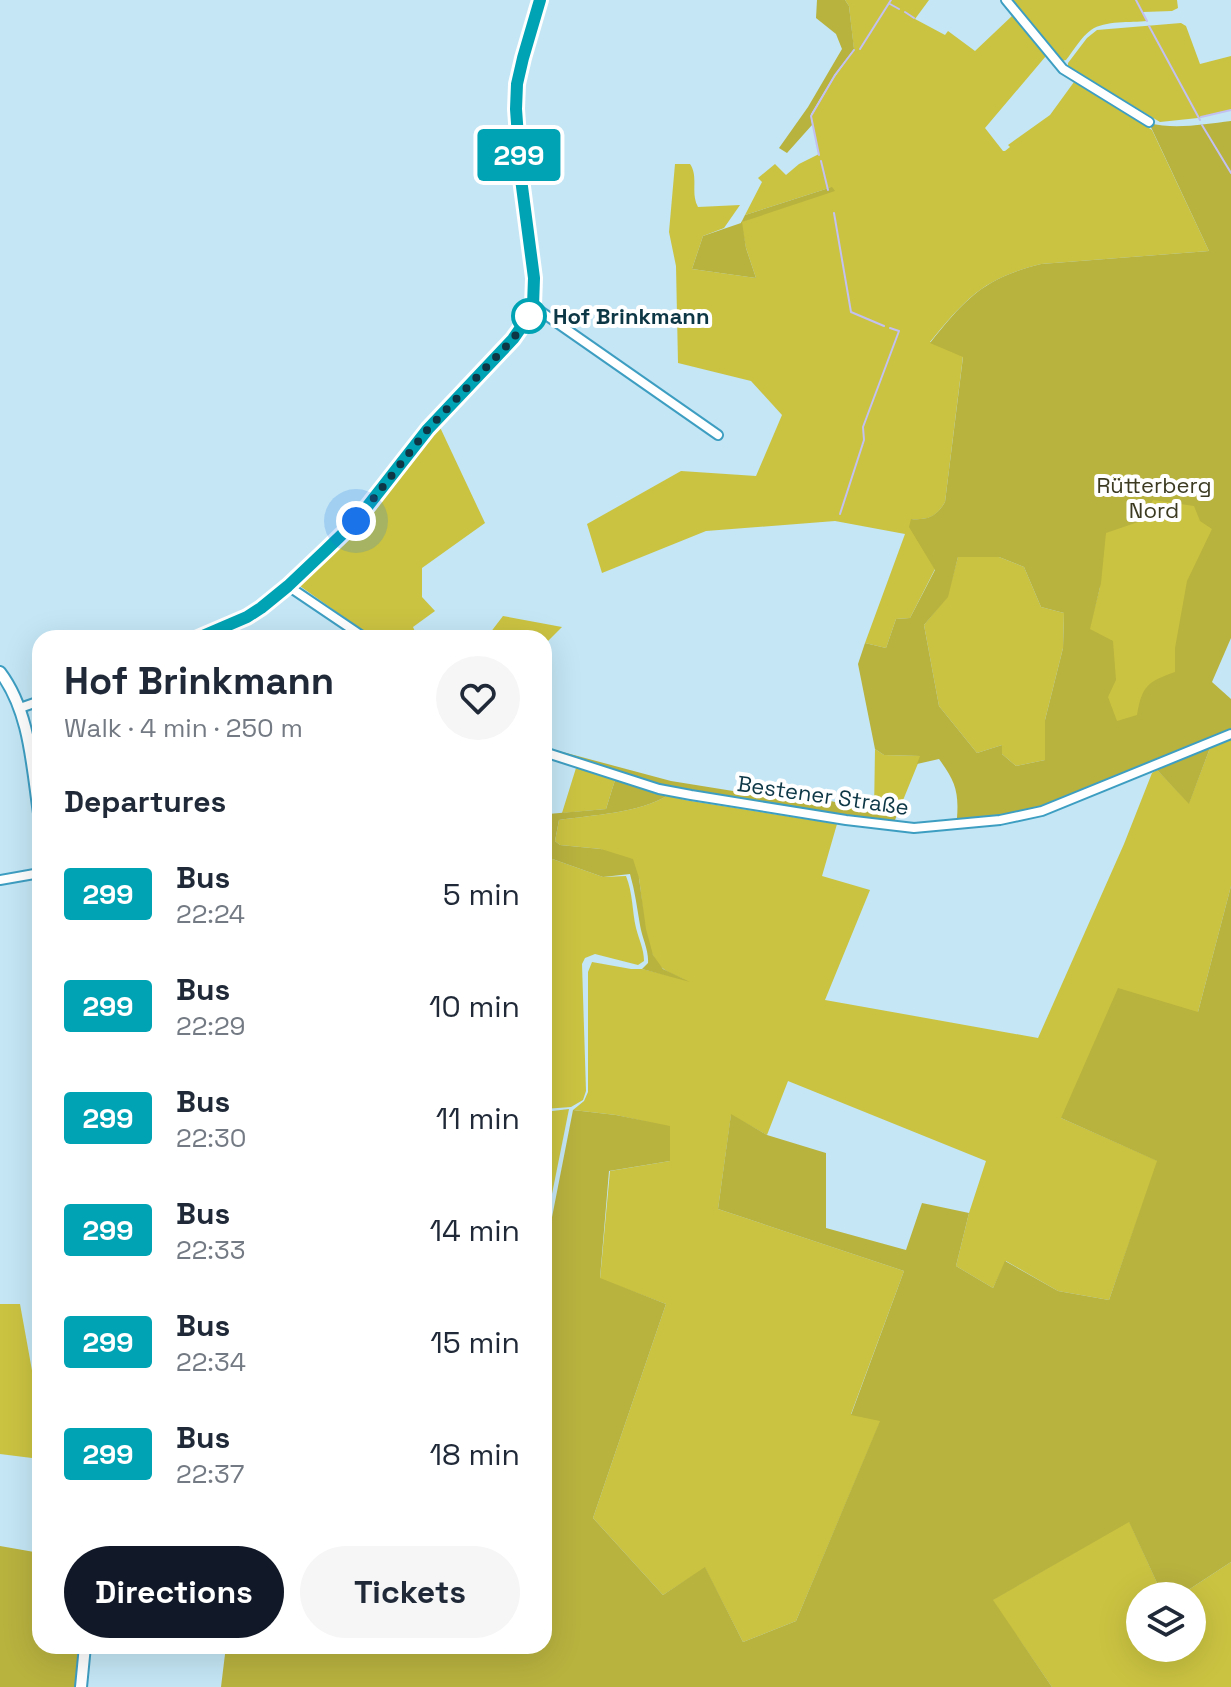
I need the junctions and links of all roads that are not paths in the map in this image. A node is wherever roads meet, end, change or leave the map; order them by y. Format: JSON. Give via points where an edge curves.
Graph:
{"nodes":[{"id":1,"x":540,"y":0,"type":"edge"},
{"id":2,"x":1006,"y":0,"type":"edge"},
{"id":3,"x":1149,"y":122,"type":"dead end"},
{"id":4,"x":533,"y":306,"type":"junction"},
{"id":5,"x":718,"y":435,"type":"dead end"},
{"id":6,"x":288,"y":586,"type":"junction"},
{"id":7,"x":217,"y":630,"type":"edge"},
{"id":8,"x":353,"y":630,"type":"edge"},
{"id":9,"x":0,"y":672,"type":"edge"},
{"id":10,"x":32,"y":704,"type":"edge"},
{"id":11,"x":20,"y":708,"type":"junction"},
{"id":12,"x":1231,"y":734,"type":"edge"},
{"id":13,"x":552,"y":754,"type":"edge"},
{"id":14,"x":32,"y":765,"type":"edge"},
{"id":15,"x":32,"y":874,"type":"edge"},
{"id":16,"x":0,"y":880,"type":"edge"},
{"id":17,"x":84,"y":1654,"type":"edge"},
{"id":18,"x":81,"y":1687,"type":"edge"}],
"edges":[{"from":1,"to":4,"type":"street","via":[[520,71],[516,109]]},
{"from":2,"to":3,"type":"street","via":[[1063,69]]},
{"from":4,"to":5,"type":"street"},
{"from":4,"to":6,"type":"street","via":[[513,339],[428,429],[356,521]]},
{"from":6,"to":7,"type":"street","via":[[247,617]]},
{"from":6,"to":8,"type":"street"},
{"from":9,"to":11,"type":"main road"},
{"from":10,"to":11,"type":"street"},
{"from":11,"to":14,"type":"main road"},
{"from":12,"to":13,"type":"street","name":"Bestener Straße","via":[[1042,811],[914,828],[675,792]]},
{"from":15,"to":16,"type":"street"},
{"from":17,"to":18,"type":"main road"}]}
